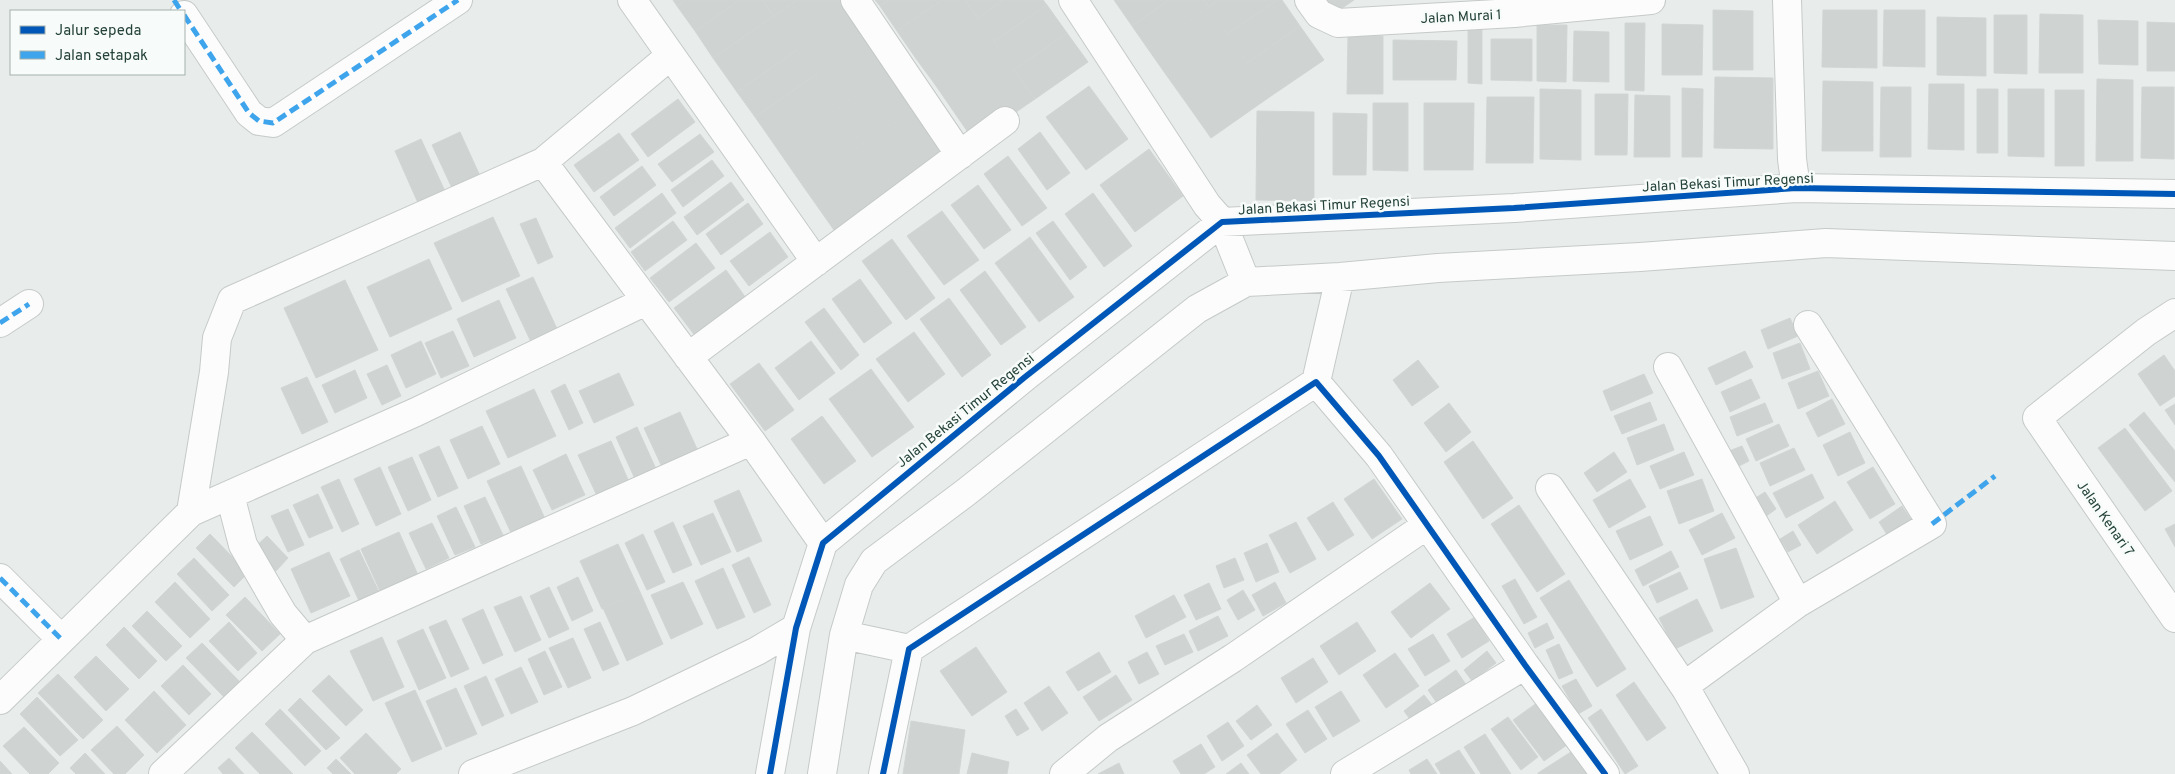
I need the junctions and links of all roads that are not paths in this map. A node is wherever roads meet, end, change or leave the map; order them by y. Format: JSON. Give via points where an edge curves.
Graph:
{"nodes":[{"id":1,"x":458,"y":0,"type":"edge"},
{"id":2,"x":632,"y":0,"type":"edge"},
{"id":3,"x":855,"y":0,"type":"edge"},
{"id":4,"x":1073,"y":0,"type":"edge"},
{"id":5,"x":1310,"y":0,"type":"edge"},
{"id":6,"x":1651,"y":0,"type":"edge"},
{"id":7,"x":1787,"y":0,"type":"edge"},
{"id":8,"x":1509,"y":6,"type":"edge"},
{"id":9,"x":185,"y":17,"type":"edge"},
{"id":10,"x":670,"y":56,"type":"junction"},
{"id":11,"x":1005,"y":121,"type":"dead end"},
{"id":12,"x":960,"y":155,"type":"junction"},
{"id":13,"x":543,"y":162,"type":"junction"},
{"id":14,"x":1796,"y":188,"type":"junction"},
{"id":15,"x":2175,"y":194,"type":"edge"},
{"id":16,"x":1222,"y":222,"type":"junction"},
{"id":17,"x":2175,"y":256,"type":"edge"},
{"id":18,"x":816,"y":262,"type":"junction"},
{"id":19,"x":1340,"y":277,"type":"junction"},
{"id":20,"x":1246,"y":282,"type":"junction"},
{"id":21,"x":646,"y":301,"type":"junction"},
{"id":22,"x":29,"y":304,"type":"dead end"},
{"id":23,"x":2175,"y":313,"type":"edge"},
{"id":24,"x":0,"y":322,"type":"edge"},
{"id":25,"x":1808,"y":325,"type":"dead end"},
{"id":26,"x":688,"y":357,"type":"junction"},
{"id":27,"x":1668,"y":367,"type":"dead end"},
{"id":28,"x":1316,"y":382,"type":"junction"},
{"id":29,"x":751,"y":441,"type":"junction"},
{"id":30,"x":1550,"y":488,"type":"dead end"},
{"id":31,"x":230,"y":495,"type":"junction"},
{"id":32,"x":191,"y":512,"type":"junction"},
{"id":33,"x":1427,"y":524,"type":"junction"},
{"id":34,"x":823,"y":543,"type":"junction"},
{"id":35,"x":0,"y":578,"type":"edge"},
{"id":36,"x":1798,"y":603,"type":"junction"},
{"id":37,"x":2175,"y":618,"type":"edge"},
{"id":38,"x":796,"y":628,"type":"junction"},
{"id":39,"x":844,"y":635,"type":"junction"},
{"id":40,"x":62,"y":639,"type":"junction"},
{"id":41,"x":305,"y":640,"type":"junction"},
{"id":42,"x":909,"y":649,"type":"junction"},
{"id":43,"x":1525,"y":665,"type":"junction"},
{"id":44,"x":1684,"y":686,"type":"junction"},
{"id":45,"x":0,"y":700,"type":"edge"},
{"id":46,"x":163,"y":774,"type":"edge"},
{"id":47,"x":473,"y":774,"type":"edge"},
{"id":48,"x":770,"y":774,"type":"edge"},
{"id":49,"x":822,"y":774,"type":"edge"},
{"id":50,"x":883,"y":774,"type":"edge"},
{"id":51,"x":1064,"y":774,"type":"edge"},
{"id":52,"x":1345,"y":774,"type":"edge"},
{"id":53,"x":1605,"y":774,"type":"edge"},
{"id":54,"x":1735,"y":774,"type":"edge"}],
"edges":[{"from":1,"to":9,"type":"street","via":[[273,123],[259,121],[249,113]]},
{"from":2,"to":10,"type":"street"},
{"from":3,"to":12,"type":"street"},
{"from":4,"to":16,"type":"street","via":[[1207,205]]},
{"from":5,"to":8,"type":"street","name":"Jalan Murai 1","via":[[1319,14],[1338,23]]},
{"from":6,"to":8,"type":"street","name":"Jalan Murai 1"},
{"from":7,"to":14,"type":"street","via":[[1792,160]]},
{"from":10,"to":13,"type":"street"},
{"from":10,"to":18,"type":"street"},
{"from":11,"to":12,"type":"street"},
{"from":12,"to":18,"type":"street"},
{"from":13,"to":21,"type":"street"},
{"from":13,"to":32,"type":"street","via":[[232,300],[217,338]]},
{"from":14,"to":15,"type":"street","name":"Jalan Bekasi Timur Regensi"},
{"from":14,"to":16,"type":"street","name":"Jalan Bekasi Timur Regensi","via":[[1514,208]]},
{"from":16,"to":20,"type":"street"},
{"from":16,"to":34,"type":"street","name":"Jalan Bekasi Timur Regensi","via":[[1025,377]]},
{"from":17,"to":19,"type":"street","via":[[1826,243]]},
{"from":18,"to":26,"type":"street"},
{"from":19,"to":20,"type":"street"},
{"from":19,"to":28,"type":"street"},
{"from":20,"to":39,"type":"street","via":[[1197,309],[874,561],[859,585]]},
{"from":21,"to":26,"type":"street"},
{"from":21,"to":31,"type":"street","via":[[416,412]]},
{"from":22,"to":24,"type":"street"},
{"from":23,"to":37,"type":"street","name":"Jalan Kenari 7","via":[[2036,418]]},
{"from":25,"to":36,"type":"street","via":[[1932,524]]},
{"from":26,"to":29,"type":"street"},
{"from":27,"to":36,"type":"street"},
{"from":28,"to":33,"type":"street","via":[[1379,456]]},
{"from":28,"to":42,"type":"street"},
{"from":29,"to":34,"type":"street"},
{"from":29,"to":41,"type":"street"},
{"from":30,"to":44,"type":"street"},
{"from":31,"to":32,"type":"street"},
{"from":31,"to":41,"type":"street","via":[[242,545],[284,614]]},
{"from":32,"to":40,"type":"street"},
{"from":33,"to":43,"type":"street"},
{"from":33,"to":51,"type":"street","via":[[1233,658],[1108,738]]},
{"from":34,"to":38,"type":"street"},
{"from":35,"to":40,"type":"street"},
{"from":36,"to":44,"type":"street"},
{"from":38,"to":47,"type":"street","via":[[757,651],[633,711]]},
{"from":38,"to":48,"type":"street"},
{"from":39,"to":42,"type":"street"},
{"from":39,"to":49,"type":"street"},
{"from":40,"to":45,"type":"street"},
{"from":41,"to":46,"type":"street"},
{"from":42,"to":50,"type":"street"},
{"from":43,"to":52,"type":"street"},
{"from":43,"to":53,"type":"street"},
{"from":44,"to":54,"type":"street"}]}
